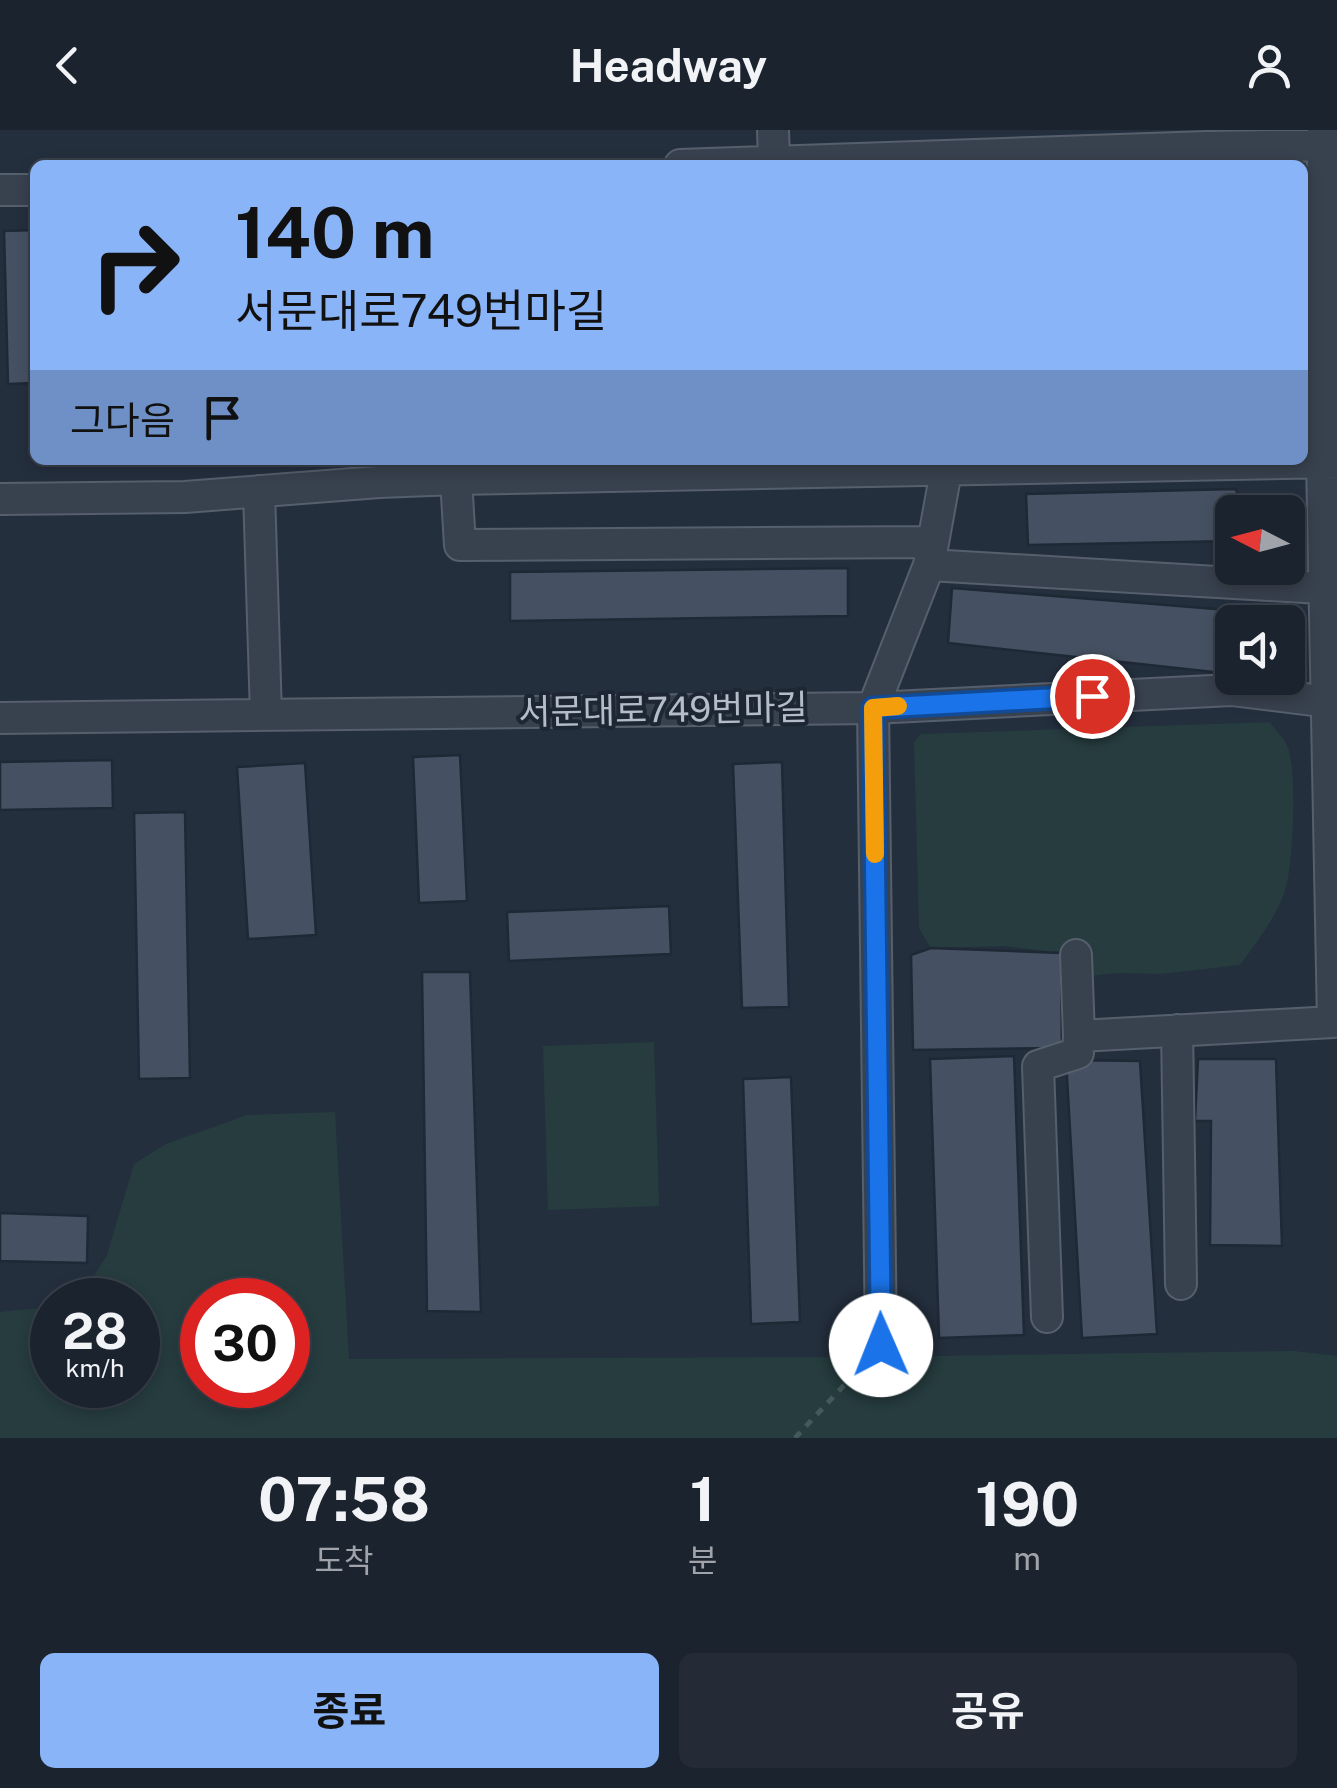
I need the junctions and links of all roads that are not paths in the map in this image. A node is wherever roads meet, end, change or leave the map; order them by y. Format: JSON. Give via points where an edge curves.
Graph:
{"nodes":[{"id":1,"x":773,"y":130,"type":"edge"},
{"id":2,"x":1328,"y":140,"type":"edge"},
{"id":3,"x":774,"y":160,"type":"edge"},
{"id":4,"x":947,"y":160,"type":"edge"},
{"id":5,"x":0,"y":190,"type":"edge"},
{"id":6,"x":30,"y":190,"type":"edge"},
{"id":7,"x":1330,"y":462,"type":"edge"},
{"id":8,"x":873,"y":465,"type":"edge"},
{"id":9,"x":948,"y":465,"type":"edge"},
{"id":10,"x":723,"y":467,"type":"edge"},
{"id":11,"x":456,"y":479,"type":"junction"},
{"id":12,"x":259,"y":490,"type":"junction"},
{"id":13,"x":0,"y":499,"type":"edge"},
{"id":14,"x":931,"y":554,"type":"junction"},
{"id":15,"x":1331,"y":589,"type":"edge"},
{"id":16,"x":1331,"y":702,"type":"edge"},
{"id":17,"x":873,"y":708,"type":"junction"},
{"id":18,"x":266,"y":716,"type":"junction"},
{"id":19,"x":0,"y":718,"type":"edge"},
{"id":20,"x":1076,"y":954,"type":"dead end"},
{"id":21,"x":1176,"y":1030,"type":"junction"},
{"id":22,"x":1079,"y":1036,"type":"junction"},
{"id":23,"x":1181,"y":1284,"type":"dead end"},
{"id":24,"x":1047,"y":1317,"type":"dead end"},
{"id":25,"x":881,"y":1345,"type":"road end"}],
"edges":[{"from":1,"to":3,"type":"street"},
{"from":2,"to":4,"type":"street"},
{"from":2,"to":7,"type":"street"},
{"from":5,"to":6,"type":"street"},
{"from":7,"to":15,"type":"street"},
{"from":8,"to":10,"type":"street"},
{"from":9,"to":14,"type":"street"},
{"from":10,"to":11,"type":"street"},
{"from":11,"to":12,"type":"street"},
{"from":11,"to":14,"type":"street","via":[[460,545]]},
{"from":12,"to":13,"type":"street"},
{"from":12,"to":18,"type":"street"},
{"from":14,"to":15,"type":"street"},
{"from":14,"to":17,"type":"street"},
{"from":15,"to":16,"type":"street"},
{"from":16,"to":17,"type":"street","name":"서문대로749번마길","via":[[1232,690]]},
{"from":16,"to":21,"type":"street","via":[[1334,1022]]},
{"from":17,"to":18,"type":"street","name":"서문대로749번마길"},
{"from":17,"to":25,"type":"street"},
{"from":18,"to":19,"type":"street","name":"서문대로749번마길"},
{"from":20,"to":22,"type":"street"},
{"from":21,"to":22,"type":"street"},
{"from":21,"to":23,"type":"street"},
{"from":22,"to":24,"type":"street","via":[[1078,1053],[1038,1066]]}]}
